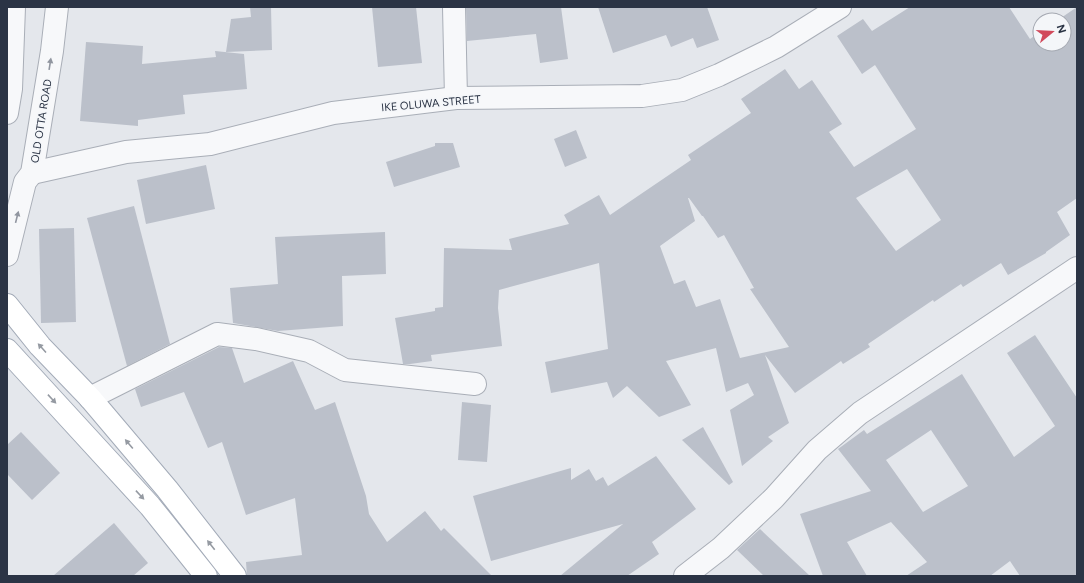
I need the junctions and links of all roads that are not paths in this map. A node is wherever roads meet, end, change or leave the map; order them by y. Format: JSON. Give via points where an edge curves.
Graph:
{"nodes":[{"id":1,"x":14,"y":7,"type":"edge"},
{"id":2,"x":57,"y":7,"type":"edge"},
{"id":3,"x":454,"y":7,"type":"edge"},
{"id":4,"x":840,"y":7,"type":"edge"},
{"id":5,"x":9,"y":88,"type":"edge"},
{"id":6,"x":456,"y":98,"type":"junction"},
{"id":7,"x":7,"y":113,"type":"edge"},
{"id":8,"x":32,"y":173,"type":"junction"},
{"id":9,"x":7,"y":255,"type":"edge"},
{"id":10,"x":1077,"y":268,"type":"edge"},
{"id":11,"x":7,"y":305,"type":"edge"},
{"id":12,"x":7,"y":350,"type":"edge"},
{"id":13,"x":475,"y":384,"type":"dead end"},
{"id":14,"x":90,"y":398,"type":"junction"},
{"id":15,"x":206,"y":576,"type":"edge"},
{"id":16,"x":235,"y":576,"type":"edge"},
{"id":17,"x":685,"y":576,"type":"edge"}],
"edges":[{"from":1,"to":5,"type":"street"},
{"from":8,"to":2,"type":"street","name":"OLD OTTA ROAD","one_way":true},
{"from":3,"to":6,"type":"street"},
{"from":4,"to":6,"type":"street","name":"IKE OLUWA STREET","via":[[776,47],[719,76],[682,90],[642,96]]},
{"from":5,"to":7,"type":"street"},
{"from":6,"to":8,"type":"street","name":"IKE OLUWA STREET","via":[[333,113],[210,144],[126,152]]},
{"from":9,"to":8,"type":"street","name":"OLD OTTA ROAD","one_way":true,"via":[[25,182]]},
{"from":10,"to":17,"type":"street","via":[[860,413],[817,450],[774,498],[721,548]]},
{"from":14,"to":11,"type":"main road","one_way":true,"via":[[40,346]]},
{"from":12,"to":15,"type":"main road","one_way":true,"via":[[150,506]]},
{"from":13,"to":14,"type":"street","via":[[344,370],[309,351],[256,339],[218,334]]},
{"from":16,"to":14,"type":"main road","one_way":true,"via":[[167,489]]}]}
